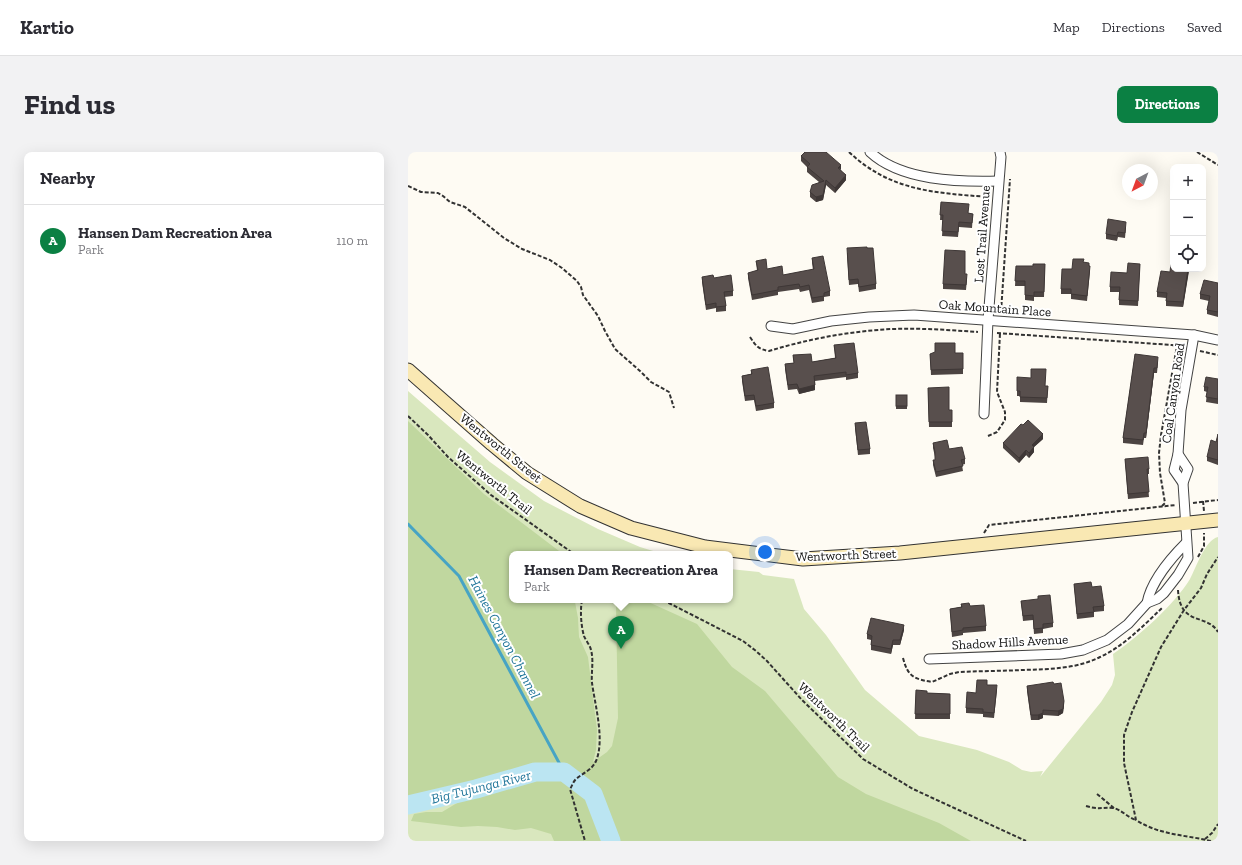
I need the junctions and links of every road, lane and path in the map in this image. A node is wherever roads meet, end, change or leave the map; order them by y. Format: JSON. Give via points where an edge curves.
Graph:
{"nodes":[{"id":1,"x":870,"y":152,"type":"edge"},
{"id":2,"x":1000,"y":152,"type":"edge"},
{"id":3,"x":1197,"y":152,"type":"edge"},
{"id":4,"x":1218,"y":165,"type":"edge"},
{"id":5,"x":1010,"y":177,"type":"dead end"},
{"id":6,"x":998,"y":181,"type":"junction"},
{"id":7,"x":408,"y":186,"type":"edge"},
{"id":8,"x":988,"y":320,"type":"junction"},
{"id":9,"x":1001,"y":320,"type":"junction"},
{"id":10,"x":771,"y":326,"type":"dead end"},
{"id":11,"x":1194,"y":335,"type":"junction"},
{"id":12,"x":1218,"y":340,"type":"edge"},
{"id":13,"x":1177,"y":346,"type":"dead end"},
{"id":14,"x":408,"y":370,"type":"edge"},
{"id":15,"x":674,"y":408,"type":"dead end"},
{"id":16,"x":984,"y":414,"type":"dead end"},
{"id":17,"x":408,"y":416,"type":"edge"},
{"id":18,"x":988,"y":436,"type":"dead end"},
{"id":19,"x":1218,"y":500,"type":"edge"},
{"id":20,"x":1184,"y":504,"type":"junction"},
{"id":21,"x":1162,"y":506,"type":"junction"},
{"id":22,"x":1218,"y":520,"type":"edge"},
{"id":23,"x":1185,"y":523,"type":"junction"},
{"id":24,"x":1186,"y":543,"type":"junction"},
{"id":25,"x":978,"y":544,"type":"junction"},
{"id":26,"x":570,"y":551,"type":"edge"},
{"id":27,"x":1218,"y":557,"type":"edge"},
{"id":28,"x":1161,"y":575,"type":"junction"},
{"id":29,"x":1175,"y":586,"type":"junction"},
{"id":30,"x":582,"y":603,"type":"edge"},
{"id":31,"x":669,"y":603,"type":"edge"},
{"id":32,"x":1147,"y":603,"type":"junction"},
{"id":33,"x":1184,"y":610,"type":"junction"},
{"id":34,"x":1218,"y":632,"type":"edge"},
{"id":35,"x":929,"y":659,"type":"dead end"},
{"id":36,"x":1097,"y":794,"type":"dead end"},
{"id":37,"x":1086,"y":806,"type":"dead end"},
{"id":38,"x":1114,"y":808,"type":"junction"},
{"id":39,"x":1136,"y":820,"type":"junction"},
{"id":40,"x":1218,"y":824,"type":"edge"},
{"id":41,"x":1205,"y":840,"type":"junction"},
{"id":42,"x":585,"y":841,"type":"edge"},
{"id":43,"x":1026,"y":841,"type":"edge"},
{"id":44,"x":1212,"y":841,"type":"edge"}],
"edges":[{"from":1,"to":6,"type":"street","via":[[897,168],[922,177]]},
{"from":2,"to":6,"type":"street","name":"Lost Trail Avenue"},
{"from":3,"to":4,"type":"path"},
{"from":5,"to":9,"type":"path"},
{"from":6,"to":8,"type":"street","name":"Lost Trail Avenue"},
{"from":7,"to":15,"type":"path","via":[[421,192],[438,194],[450,202],[466,207],[504,238],[562,268],[581,287],[583,295],[598,316],[615,349],[652,382],[669,392]]},
{"from":8,"to":9,"type":"street","name":"Oak Mountain Place"},
{"from":8,"to":10,"type":"street","name":"Oak Mountain Place","via":[[914,315],[869,317],[793,329]]},
{"from":8,"to":16,"type":"street","name":"Lost Trail Avenue"},
{"from":9,"to":11,"type":"street","name":"Oak Mountain Place"},
{"from":9,"to":18,"type":"path","via":[[998,392],[1005,420],[997,432]]},
{"from":11,"to":12,"type":"street","name":"Oak Mountain Place"},
{"from":11,"to":20,"type":"street","name":"Coal Canyon Road","via":[[1174,470],[1183,483]]},
{"from":13,"to":21,"type":"path","via":[[1159,453],[1165,503]]},
{"from":14,"to":25,"type":"main road","name":"Wentworth Street","via":[[527,473],[580,506],[630,528],[705,547],[803,559],[900,553]]},
{"from":17,"to":26,"type":"path","name":"Wentworth Trail","via":[[448,457],[491,495]]},
{"from":19,"to":20,"type":"path"},
{"from":20,"to":21,"type":"path"},
{"from":20,"to":23,"type":"street","name":"Coal Canyon Road"},
{"from":21,"to":25,"type":"path","via":[[989,525]]},
{"from":22,"to":23,"type":"main road","name":"Wentworth Street"},
{"from":23,"to":24,"type":"street","name":"Shadow Hills Avenue"},
{"from":23,"to":25,"type":"main road","name":"Wentworth Street"},
{"from":24,"to":28,"type":"street","name":"Shadow Hills Avenue"},
{"from":24,"to":29,"type":"street","name":"Shadow Hills Avenue","via":[[1188,558]]},
{"from":27,"to":33,"type":"path","via":[[1201,588]]},
{"from":28,"to":29,"type":"street","via":[[1164,583]]},
{"from":28,"to":32,"type":"street","name":"Shadow Hills Avenue","via":[[1153,584]]},
{"from":29,"to":32,"type":"street","name":"Shadow Hills Avenue"},
{"from":29,"to":33,"type":"path"},
{"from":30,"to":42,"type":"path","via":[[582,628],[584,638],[591,648],[592,682],[600,738],[596,761],[592,768],[575,780],[570,789]]},
{"from":31,"to":43,"type":"path","name":"Wentworth Trail","via":[[743,641],[756,651],[863,759],[913,789]]},
{"from":32,"to":35,"type":"street","name":"Shadow Hills Avenue","via":[[1128,624],[1107,640],[1083,650],[1061,654]]},
{"from":33,"to":34,"type":"path","via":[[1196,619],[1213,626]]},
{"from":33,"to":39,"type":"path","via":[[1148,674],[1124,736],[1124,763]]},
{"from":36,"to":38,"type":"path"},
{"from":37,"to":38,"type":"path","via":[[1096,809]]},
{"from":38,"to":39,"type":"path"},
{"from":39,"to":41,"type":"path","via":[[1163,832]]},
{"from":40,"to":41,"type":"path"},
{"from":41,"to":44,"type":"path"}]}
